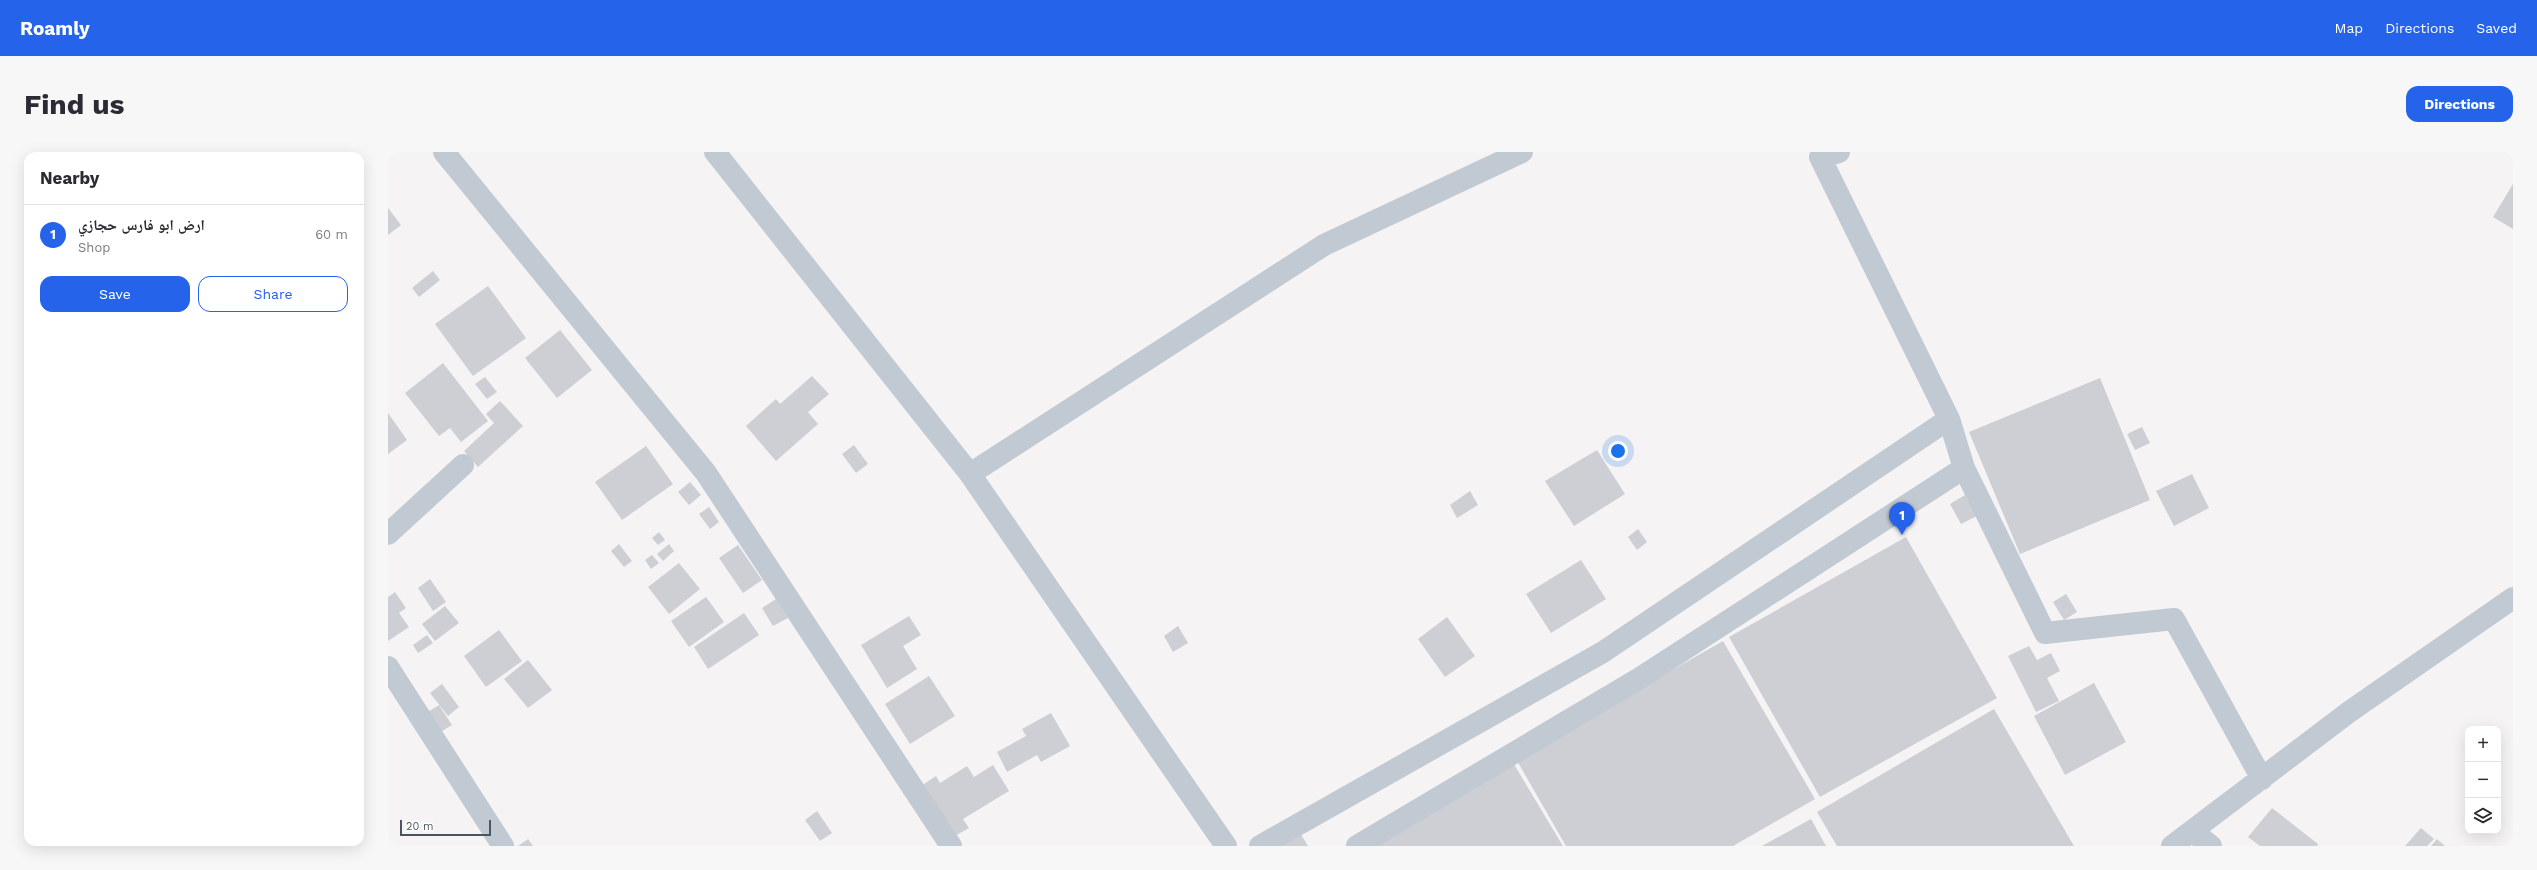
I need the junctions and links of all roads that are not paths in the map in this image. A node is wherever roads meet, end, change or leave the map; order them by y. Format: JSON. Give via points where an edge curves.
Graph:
{"nodes":[{"id":1,"x":444,"y":152,"type":"edge"},
{"id":2,"x":715,"y":152,"type":"edge"},
{"id":3,"x":1522,"y":152,"type":"edge"},
{"id":4,"x":1825,"y":154,"type":"edge"},
{"id":5,"x":1949,"y":418,"type":"junction"},
{"id":6,"x":462,"y":465,"type":"dead end"},
{"id":7,"x":1964,"y":468,"type":"junction"},
{"id":8,"x":970,"y":474,"type":"junction"},
{"id":9,"x":388,"y":534,"type":"edge"},
{"id":10,"x":2513,"y":598,"type":"edge"},
{"id":11,"x":388,"y":667,"type":"edge"},
{"id":12,"x":2262,"y":779,"type":"junction"},
{"id":13,"x":2193,"y":832,"type":"junction"},
{"id":14,"x":503,"y":846,"type":"edge"},
{"id":15,"x":951,"y":846,"type":"edge"},
{"id":16,"x":1226,"y":846,"type":"edge"},
{"id":17,"x":1260,"y":846,"type":"edge"},
{"id":18,"x":1358,"y":846,"type":"edge"},
{"id":19,"x":2172,"y":846,"type":"edge"},
{"id":20,"x":2211,"y":846,"type":"edge"}],
"edges":[{"from":1,"to":15,"type":"street","via":[[706,473]]},
{"from":2,"to":8,"type":"street"},
{"from":3,"to":8,"type":"street","via":[[1324,245]]},
{"from":4,"to":5,"type":"street"},
{"from":5,"to":7,"type":"street"},
{"from":5,"to":17,"type":"street","via":[[1603,652]]},
{"from":6,"to":9,"type":"street"},
{"from":7,"to":12,"type":"street","via":[[2045,633],[2174,619]]},
{"from":7,"to":18,"type":"street","via":[[1640,678]]},
{"from":8,"to":16,"type":"street"},
{"from":10,"to":12,"type":"street","via":[[2349,712]]},
{"from":11,"to":14,"type":"street"},
{"from":12,"to":13,"type":"street"},
{"from":13,"to":19,"type":"street"},
{"from":13,"to":20,"type":"street"}]}
